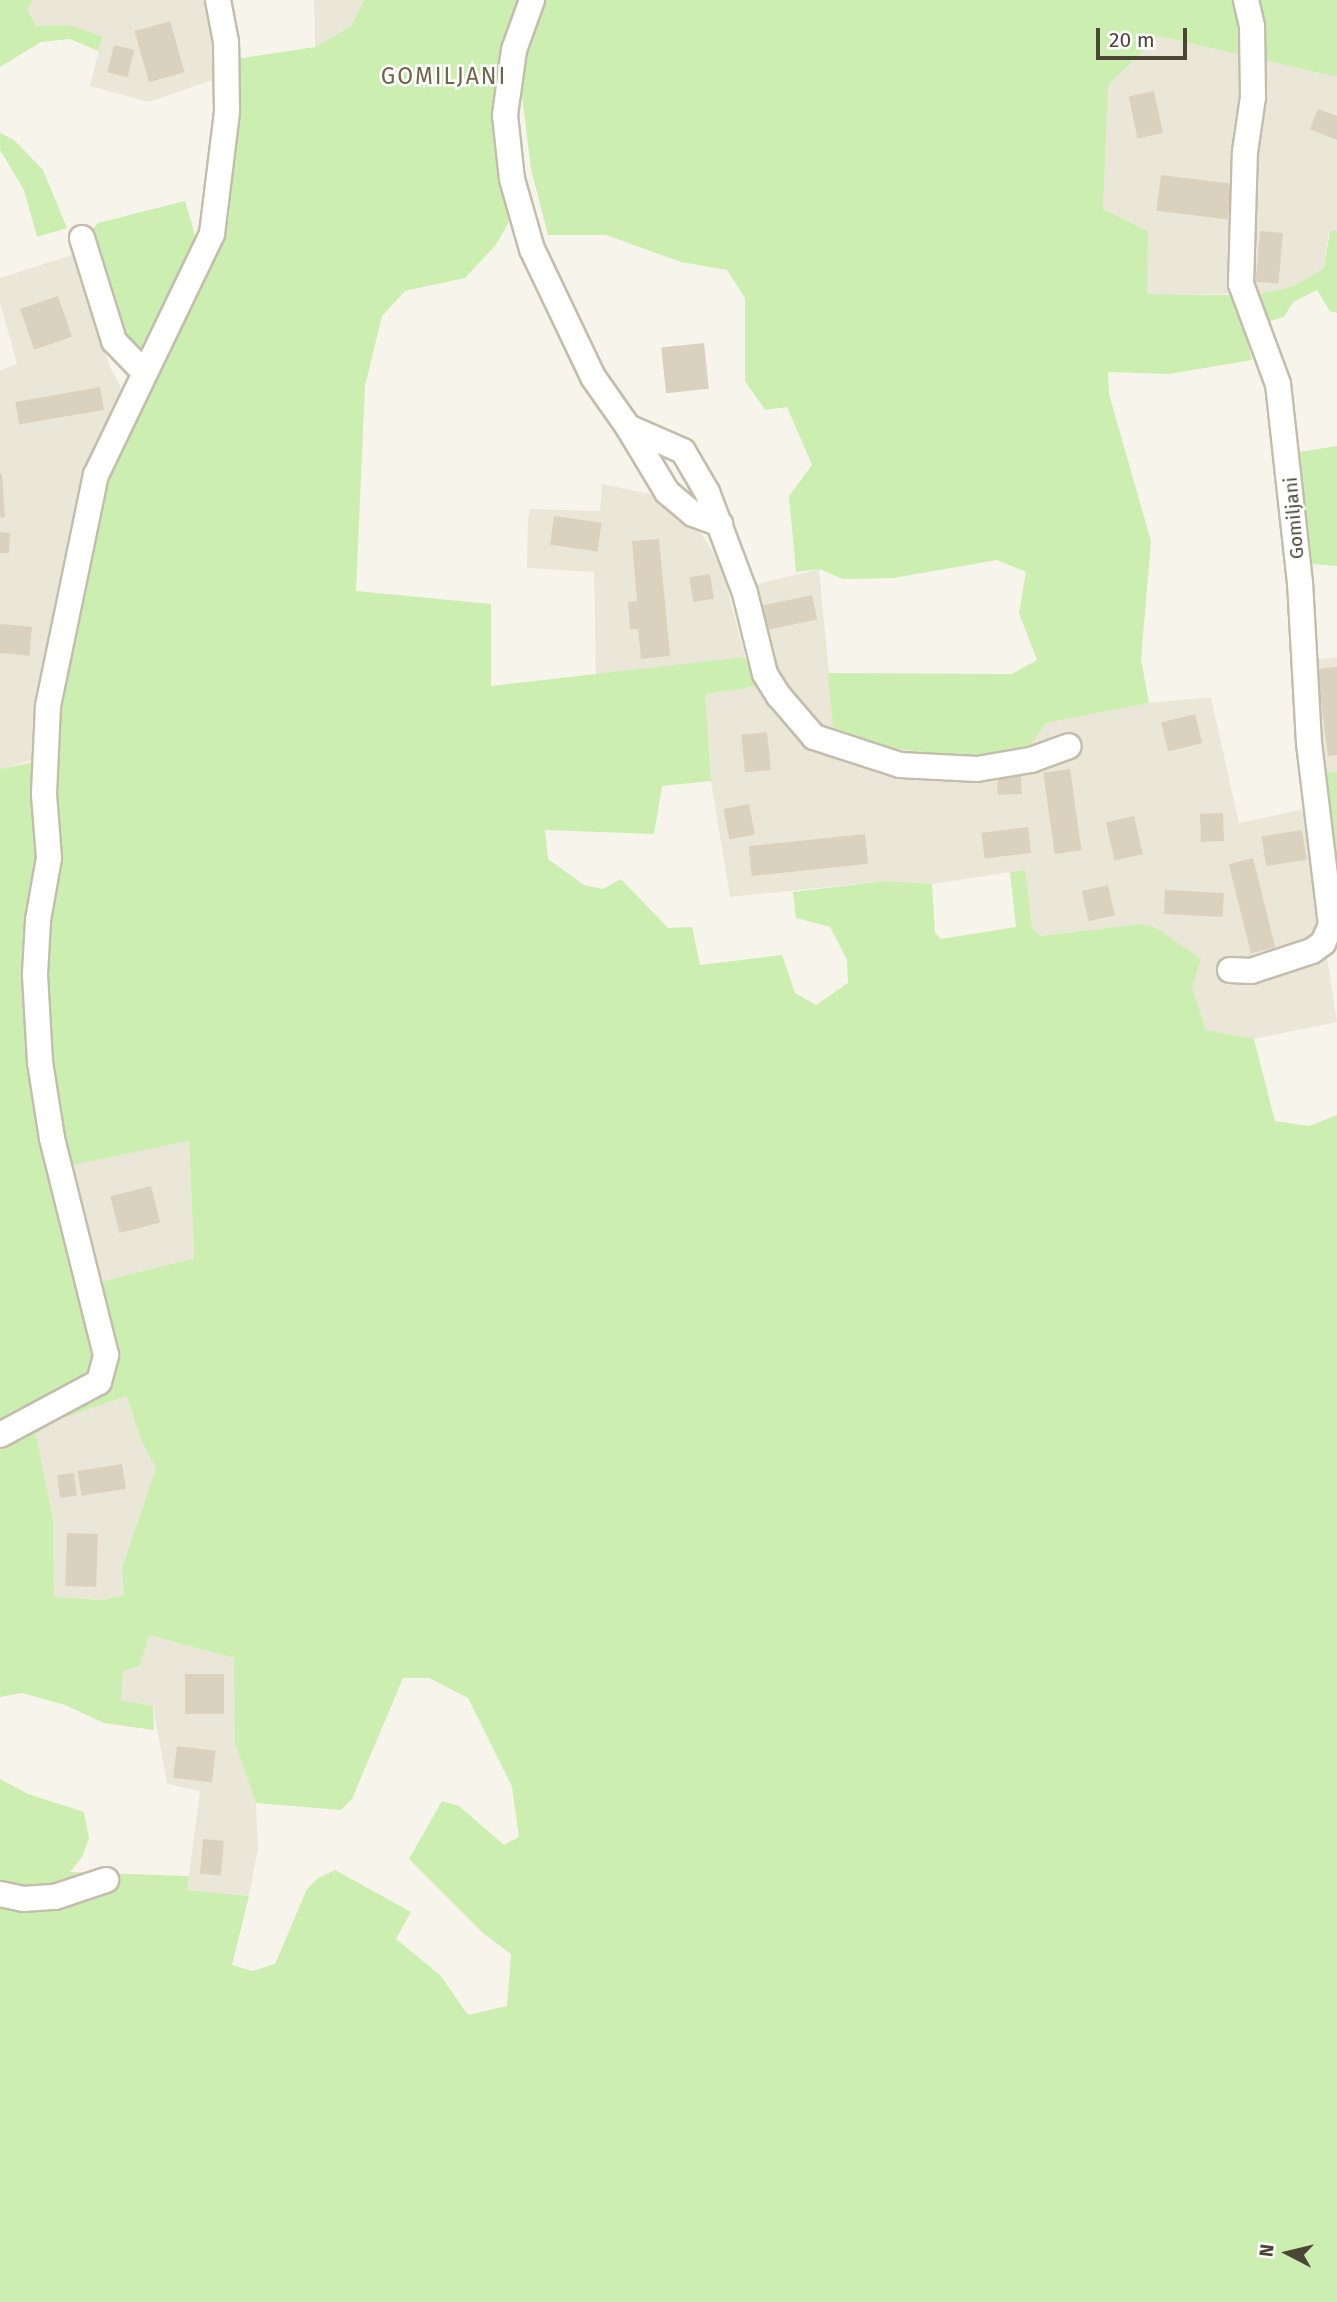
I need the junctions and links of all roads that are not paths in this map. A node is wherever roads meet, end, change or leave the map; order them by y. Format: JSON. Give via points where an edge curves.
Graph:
{"nodes":[{"id":1,"x":218,"y":0,"type":"edge"},
{"id":2,"x":532,"y":0,"type":"edge"},
{"id":3,"x":1246,"y":0,"type":"edge"},
{"id":4,"x":82,"y":238,"type":"dead end"},
{"id":5,"x":143,"y":371,"type":"junction"},
{"id":6,"x":628,"y":427,"type":"junction"},
{"id":7,"x":720,"y":524,"type":"junction"},
{"id":8,"x":1069,"y":746,"type":"dead end"},
{"id":9,"x":1230,"y":970,"type":"dead end"},
{"id":10,"x":0,"y":1436,"type":"edge"},
{"id":11,"x":106,"y":1880,"type":"dead end"},
{"id":12,"x":0,"y":1894,"type":"edge"}],
"edges":[{"from":1,"to":5,"type":"street","via":[[226,42],[226,111],[212,234]]},
{"from":2,"to":6,"type":"street","via":[[514,50],[505,115],[512,179],[532,248],[593,377]]},
{"from":3,"to":9,"type":"street","name":"Gomiljani","via":[[1252,26],[1252,97],[1245,152],[1241,284],[1278,384],[1298,570],[1309,743],[1331,925],[1323,943],[1312,951],[1251,971]]},
{"from":4,"to":5,"type":"street","via":[[114,341]]},
{"from":5,"to":10,"type":"street","via":[[96,475],[48,706],[44,794],[49,858],[35,974],[40,1062],[52,1138],[106,1355],[99,1382]]},
{"from":6,"to":7,"type":"street","via":[[667,492],[693,514]]},
{"from":6,"to":7,"type":"street","via":[[682,451]]},
{"from":7,"to":8,"type":"street","via":[[745,593],[765,674],[797,721],[814,737],[900,765],[976,769],[1031,760]]},
{"from":11,"to":12,"type":"street","via":[[55,1897],[23,1899]]}]}
